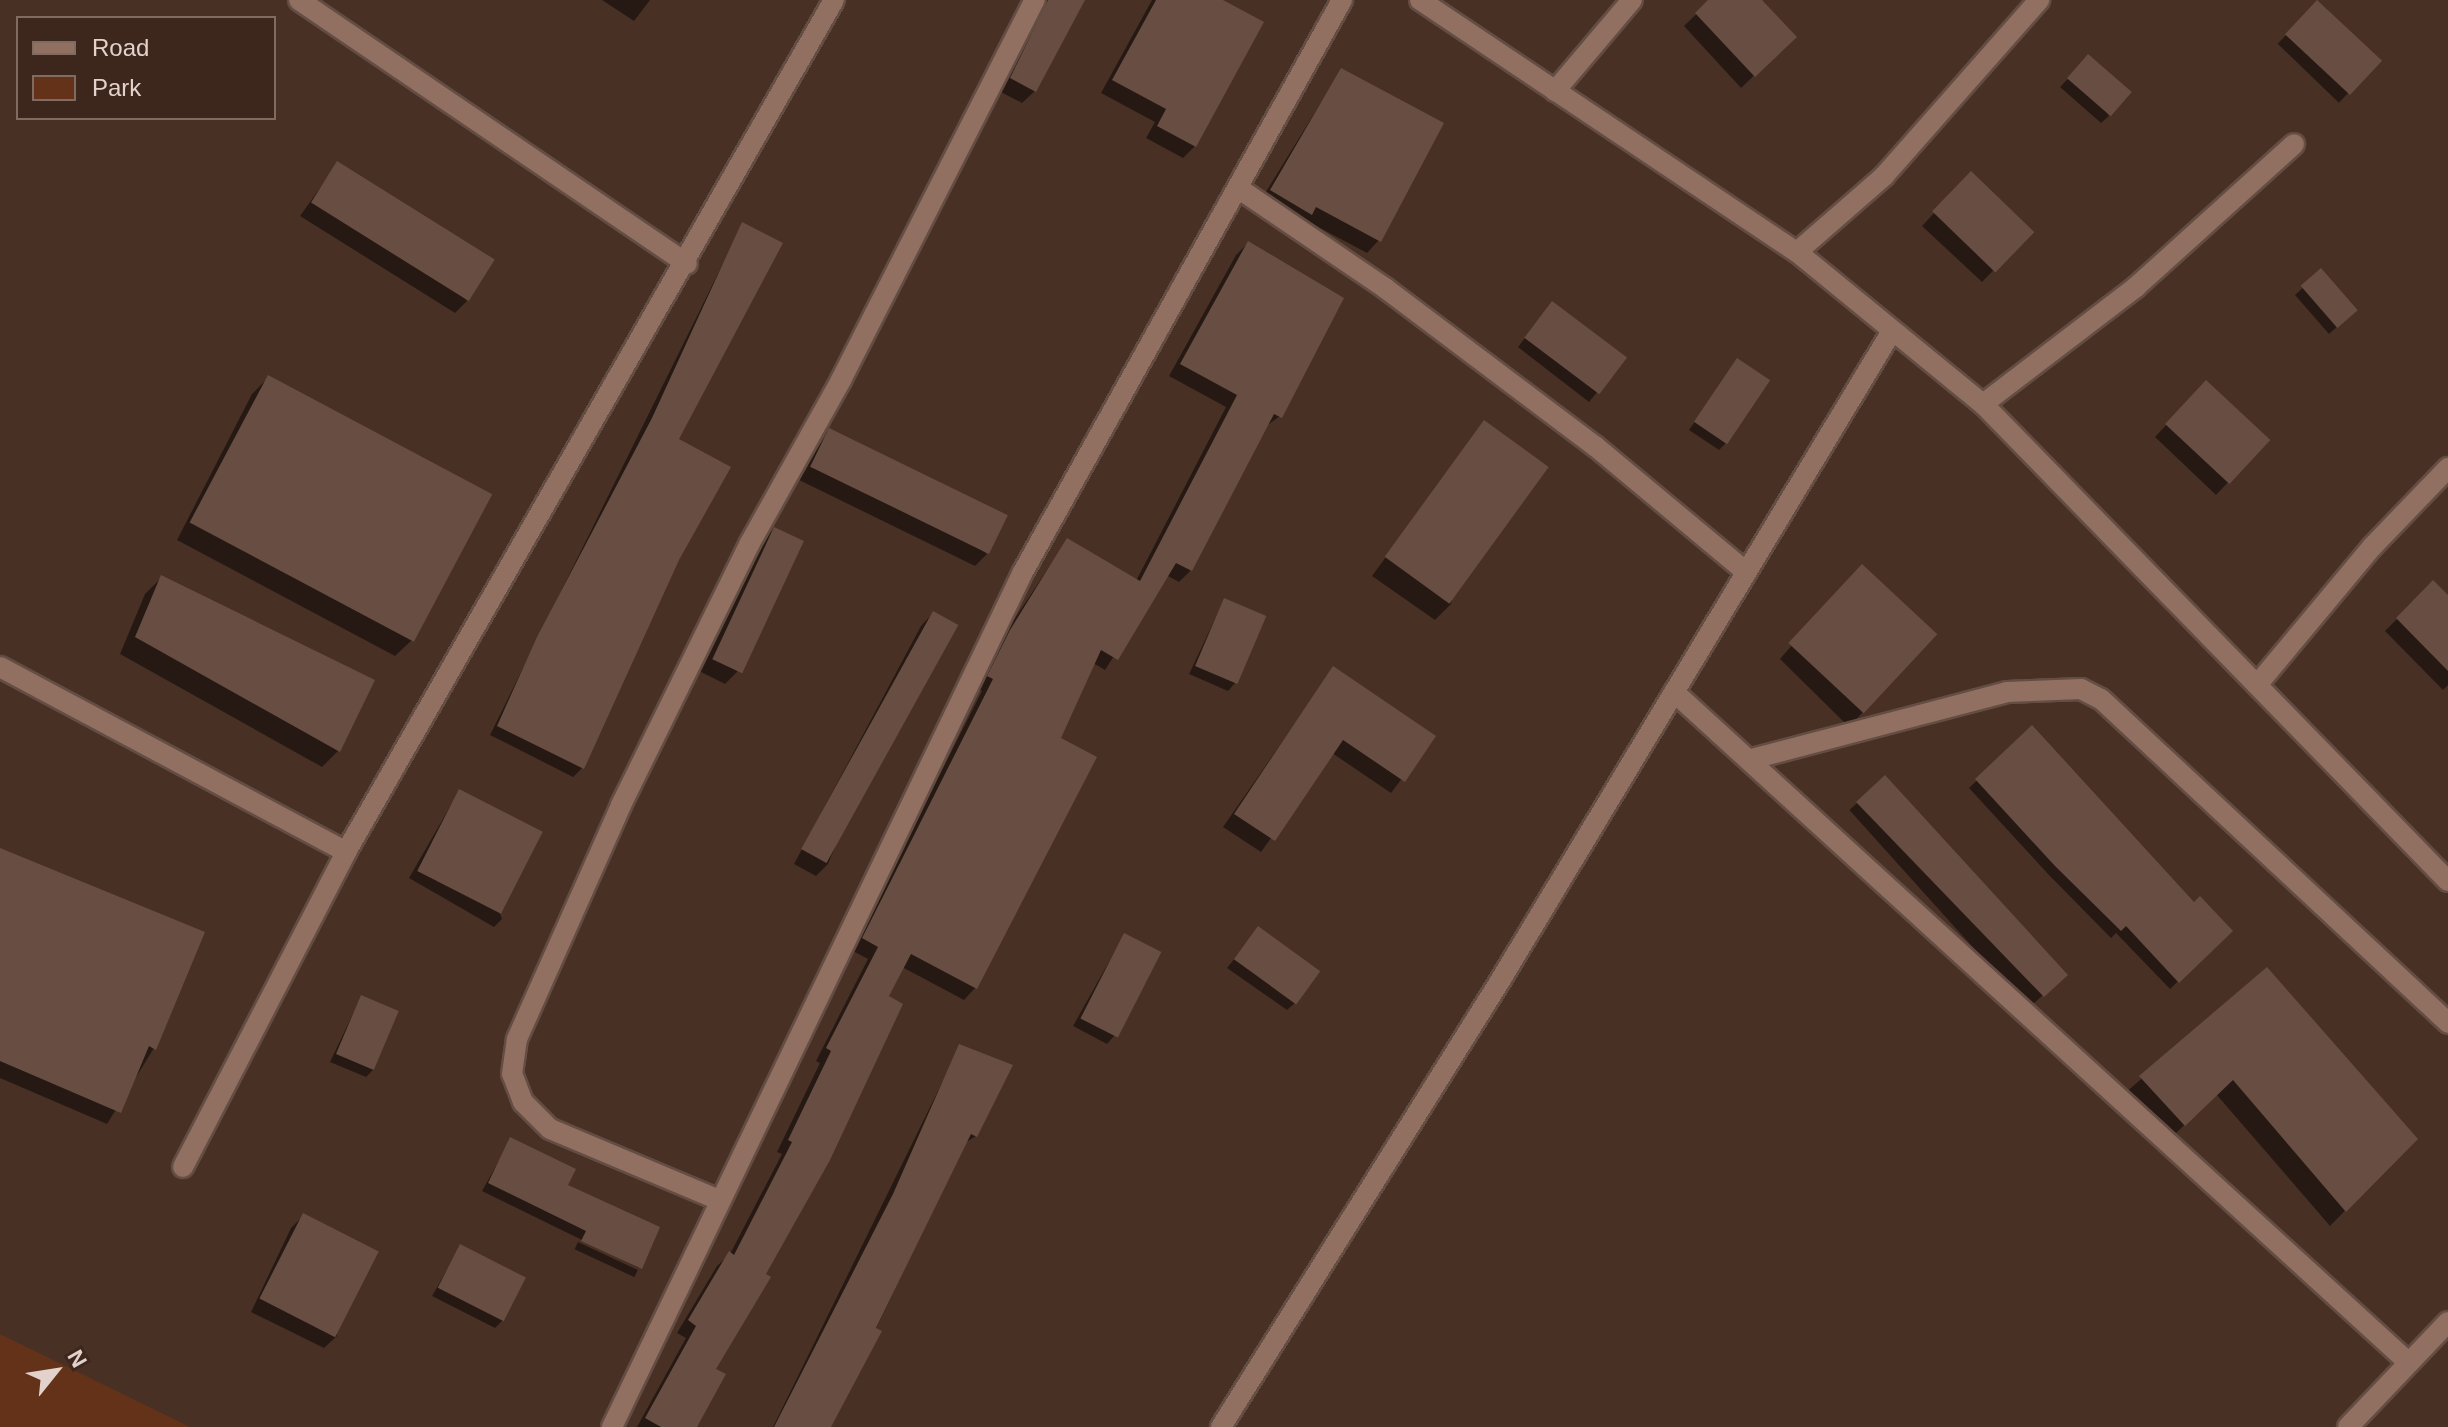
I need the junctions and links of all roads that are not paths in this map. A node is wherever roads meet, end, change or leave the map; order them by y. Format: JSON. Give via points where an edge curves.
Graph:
{"nodes":[{"id":1,"x":299,"y":0,"type":"edge"},
{"id":2,"x":834,"y":0,"type":"edge"},
{"id":3,"x":1035,"y":0,"type":"edge"},
{"id":4,"x":1342,"y":0,"type":"edge"},
{"id":5,"x":1420,"y":0,"type":"edge"},
{"id":6,"x":1632,"y":0,"type":"edge"},
{"id":7,"x":2039,"y":0,"type":"edge"},
{"id":8,"x":1555,"y":91,"type":"junction"},
{"id":9,"x":2294,"y":144,"type":"dead end"},
{"id":10,"x":1238,"y":188,"type":"junction"},
{"id":11,"x":1797,"y":252,"type":"junction"},
{"id":12,"x":687,"y":264,"type":"junction"},
{"id":13,"x":1892,"y":331,"type":"junction"},
{"id":14,"x":1983,"y":404,"type":"junction"},
{"id":15,"x":2448,"y":468,"type":"edge"},
{"id":16,"x":1746,"y":572,"type":"junction"},
{"id":17,"x":0,"y":667,"type":"edge"},
{"id":18,"x":2257,"y":685,"type":"junction"},
{"id":19,"x":1674,"y":692,"type":"junction"},
{"id":20,"x":1752,"y":759,"type":"junction"},
{"id":21,"x":346,"y":852,"type":"junction"},
{"id":22,"x":2448,"y":881,"type":"edge"},
{"id":23,"x":2448,"y":1023,"type":"edge"},
{"id":24,"x":183,"y":1167,"type":"dead end"},
{"id":25,"x":719,"y":1200,"type":"junction"},
{"id":26,"x":2448,"y":1322,"type":"edge"},
{"id":27,"x":2409,"y":1363,"type":"junction"},
{"id":28,"x":1230,"y":1424,"type":"edge"},
{"id":29,"x":612,"y":1427,"type":"edge"},
{"id":30,"x":2348,"y":1427,"type":"edge"}],
"edges":[{"from":1,"to":12,"type":"street"},
{"from":2,"to":12,"type":"street"},
{"from":3,"to":25,"type":"street","via":[[841,380],[750,543],[621,805],[517,1039],[512,1074],[523,1102],[550,1129]]},
{"from":4,"to":10,"type":"street"},
{"from":5,"to":8,"type":"street"},
{"from":6,"to":8,"type":"street"},
{"from":7,"to":11,"type":"street","via":[[1884,176]]},
{"from":8,"to":11,"type":"street"},
{"from":9,"to":14,"type":"street","via":[[2136,287]]},
{"from":10,"to":16,"type":"street","via":[[1385,288],[1595,446]]},
{"from":10,"to":25,"type":"street","via":[[1023,572]]},
{"from":11,"to":13,"type":"street"},
{"from":12,"to":21,"type":"street"},
{"from":13,"to":14,"type":"street"},
{"from":13,"to":16,"type":"street"},
{"from":14,"to":18,"type":"street"},
{"from":15,"to":18,"type":"street","via":[[2372,547]]},
{"from":16,"to":19,"type":"street"},
{"from":17,"to":21,"type":"street"},
{"from":18,"to":22,"type":"street"},
{"from":19,"to":20,"type":"street"},
{"from":19,"to":28,"type":"street"},
{"from":20,"to":23,"type":"street","via":[[2007,692],[2081,689],[2101,699]]},
{"from":20,"to":27,"type":"street"},
{"from":21,"to":24,"type":"street"},
{"from":25,"to":29,"type":"street"},
{"from":26,"to":27,"type":"street"},
{"from":27,"to":30,"type":"street"}]}
